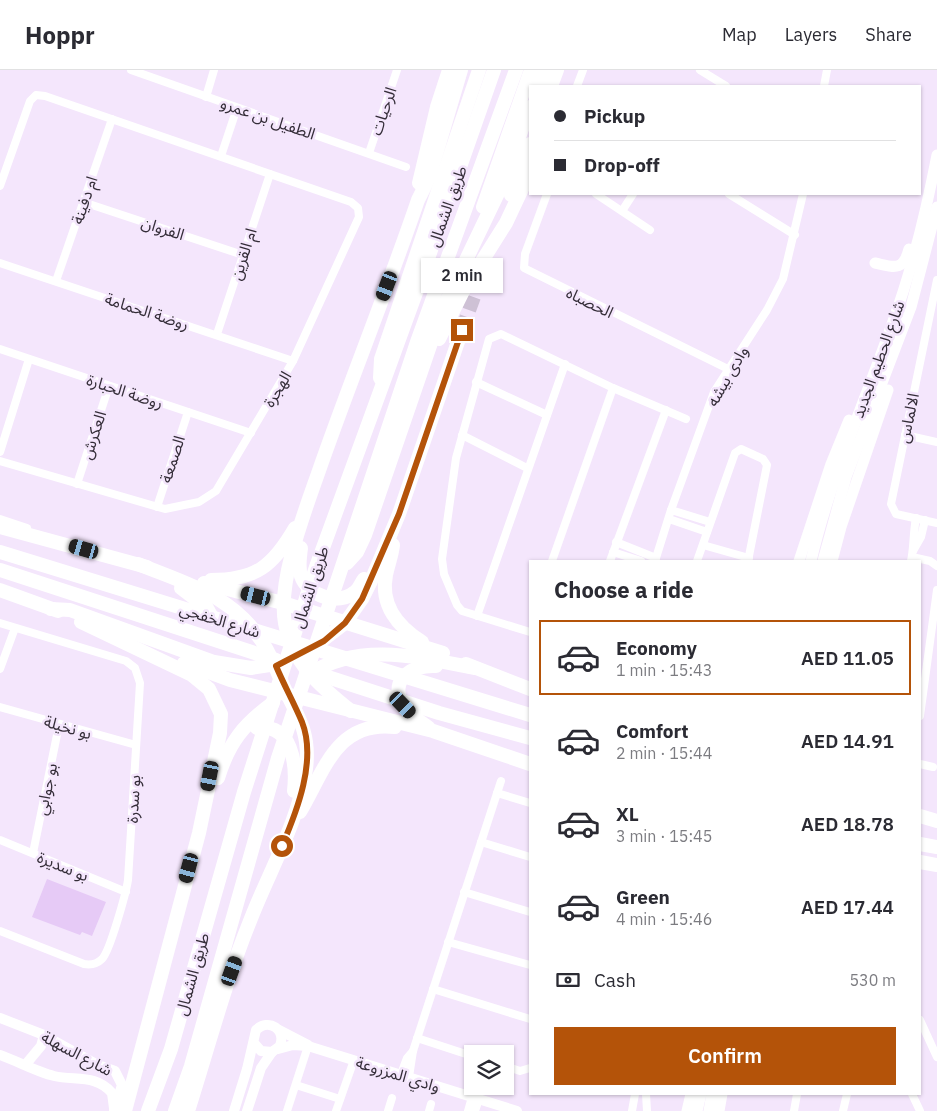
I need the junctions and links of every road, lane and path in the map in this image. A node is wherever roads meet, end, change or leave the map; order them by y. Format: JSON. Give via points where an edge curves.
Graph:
{"nodes":[{"id":1,"x":131,"y":70,"type":"edge"},
{"id":2,"x":214,"y":70,"type":"edge"},
{"id":3,"x":397,"y":70,"type":"edge"},
{"id":4,"x":449,"y":70,"type":"edge"},
{"id":5,"x":461,"y":70,"type":"edge"},
{"id":6,"x":474,"y":70,"type":"edge"},
{"id":7,"x":479,"y":70,"type":"edge"},
{"id":8,"x":494,"y":70,"type":"edge"},
{"id":9,"x":516,"y":70,"type":"edge"},
{"id":10,"x":531,"y":70,"type":"edge"},
{"id":11,"x":543,"y":70,"type":"edge"},
{"id":12,"x":558,"y":70,"type":"edge"},
{"id":13,"x":567,"y":70,"type":"edge"},
{"id":14,"x":583,"y":70,"type":"edge"},
{"id":15,"x":700,"y":70,"type":"edge"},
{"id":16,"x":827,"y":70,"type":"edge"},
{"id":17,"x":537,"y":85,"type":"edge"},
{"id":18,"x":552,"y":85,"type":"edge"},
{"id":19,"x":562,"y":85,"type":"edge"},
{"id":20,"x":578,"y":85,"type":"edge"},
{"id":21,"x":724,"y":85,"type":"edge"},
{"id":22,"x":824,"y":85,"type":"edge"},
{"id":23,"x":472,"y":92,"type":"junction"},
{"id":24,"x":206,"y":97,"type":"junction"},
{"id":25,"x":238,"y":108,"type":"junction"},
{"id":26,"x":529,"y":110,"type":"edge"},
{"id":27,"x":112,"y":119,"type":"junction"},
{"id":28,"x":529,"y":147,"type":"edge"},
{"id":29,"x":369,"y":153,"type":"junction"},
{"id":30,"x":937,"y":155,"type":"edge"},
{"id":31,"x":221,"y":156,"type":"junction"},
{"id":32,"x":406,"y":167,"type":"dead end"},
{"id":33,"x":270,"y":174,"type":"junction"},
{"id":34,"x":529,"y":174,"type":"edge"},
{"id":35,"x":0,"y":183,"type":"edge"},
{"id":36,"x":930,"y":192,"type":"junction"},
{"id":37,"x":547,"y":195,"type":"edge"},
{"id":38,"x":598,"y":195,"type":"edge"},
{"id":39,"x":632,"y":195,"type":"edge"},
{"id":40,"x":731,"y":195,"type":"edge"},
{"id":41,"x":803,"y":195,"type":"edge"},
{"id":42,"x":418,"y":200,"type":"junction"},
{"id":43,"x":83,"y":202,"type":"junction"},
{"id":44,"x":937,"y":207,"type":"edge"},
{"id":45,"x":622,"y":211,"type":"junction"},
{"id":46,"x":504,"y":212,"type":"dead end"},
{"id":47,"x":478,"y":221,"type":"dead end"},
{"id":48,"x":650,"y":230,"type":"dead end"},
{"id":49,"x":795,"y":235,"type":"junction"},
{"id":50,"x":243,"y":255,"type":"junction"},
{"id":51,"x":0,"y":263,"type":"edge"},
{"id":52,"x":875,"y":263,"type":"dead end"},
{"id":53,"x":937,"y":280,"type":"edge"},
{"id":54,"x":56,"y":281,"type":"junction"},
{"id":55,"x":904,"y":328,"type":"junction"},
{"id":56,"x":462,"y":330,"type":"tunnel mouth"},
{"id":57,"x":217,"y":334,"type":"junction"},
{"id":58,"x":447,"y":340,"type":"dead end"},
{"id":59,"x":0,"y":349,"type":"edge"},
{"id":60,"x":429,"y":351,"type":"junction"},
{"id":61,"x":29,"y":359,"type":"junction"},
{"id":62,"x":293,"y":361,"type":"junction"},
{"id":63,"x":450,"y":363,"type":"junction"},
{"id":64,"x":565,"y":364,"type":"junction"},
{"id":65,"x":728,"y":369,"type":"junction"},
{"id":66,"x":476,"y":382,"type":"junction"},
{"id":67,"x":109,"y":386,"type":"junction"},
{"id":68,"x":613,"y":388,"type":"junction"},
{"id":69,"x":380,"y":390,"type":"junction"},
{"id":70,"x":865,"y":395,"type":"junction"},
{"id":71,"x":666,"y":410,"type":"junction"},
{"id":72,"x":188,"y":412,"type":"junction"},
{"id":73,"x":547,"y":415,"type":"junction"},
{"id":74,"x":686,"y":418,"type":"dead end"},
{"id":75,"x":251,"y":433,"type":"junction"},
{"id":76,"x":462,"y":435,"type":"junction"},
{"id":77,"x":905,"y":435,"type":"junction"},
{"id":78,"x":937,"y":442,"type":"edge"},
{"id":79,"x":0,"y":452,"type":"edge"},
{"id":80,"x":0,"y":461,"type":"edge"},
{"id":81,"x":527,"y":468,"type":"junction"},
{"id":82,"x":77,"y":484,"type":"junction"},
{"id":83,"x":310,"y":498,"type":"junction"},
{"id":84,"x":156,"y":507,"type":"junction"},
{"id":85,"x":671,"y":510,"type":"junction"},
{"id":86,"x":669,"y":518,"type":"junction"},
{"id":87,"x":916,"y":518,"type":"junction"},
{"id":88,"x":0,"y":519,"type":"edge"},
{"id":89,"x":925,"y":520,"type":"junction"},
{"id":90,"x":710,"y":522,"type":"junction"},
{"id":91,"x":937,"y":523,"type":"edge"},
{"id":92,"x":0,"y":527,"type":"edge"},
{"id":93,"x":393,"y":529,"type":"junction"},
{"id":94,"x":707,"y":532,"type":"junction"},
{"id":95,"x":616,"y":542,"type":"junction"},
{"id":96,"x":66,"y":544,"type":"junction"},
{"id":97,"x":703,"y":545,"type":"junction"},
{"id":98,"x":0,"y":552,"type":"edge"},
{"id":99,"x":613,"y":552,"type":"junction"},
{"id":100,"x":912,"y":556,"type":"edge"},
{"id":101,"x":552,"y":560,"type":"edge"},
{"id":102,"x":610,"y":560,"type":"edge"},
{"id":103,"x":638,"y":560,"type":"edge"},
{"id":104,"x":656,"y":560,"type":"edge"},
{"id":105,"x":697,"y":560,"type":"edge"},
{"id":106,"x":749,"y":560,"type":"edge"},
{"id":107,"x":799,"y":560,"type":"edge"},
{"id":108,"x":811,"y":560,"type":"edge"},
{"id":109,"x":823,"y":560,"type":"edge"},
{"id":110,"x":832,"y":560,"type":"edge"},
{"id":111,"x":138,"y":564,"type":"junction"},
{"id":112,"x":937,"y":566,"type":"edge"},
{"id":113,"x":0,"y":570,"type":"edge"},
{"id":114,"x":341,"y":571,"type":"junction"},
{"id":115,"x":192,"y":580,"type":"junction"},
{"id":116,"x":0,"y":590,"type":"edge"},
{"id":117,"x":937,"y":590,"type":"edge"},
{"id":118,"x":283,"y":603,"type":"junction"},
{"id":119,"x":51,"y":609,"type":"junction"},
{"id":120,"x":477,"y":616,"type":"junction"},
{"id":121,"x":0,"y":623,"type":"edge"},
{"id":122,"x":345,"y":623,"type":"junction"},
{"id":123,"x":15,"y":628,"type":"junction"},
{"id":124,"x":529,"y":629,"type":"edge"},
{"id":125,"x":150,"y":638,"type":"junction"},
{"id":126,"x":443,"y":653,"type":"junction"},
{"id":127,"x":297,"y":656,"type":"junction"},
{"id":128,"x":276,"y":666,"type":"junction"},
{"id":129,"x":474,"y":668,"type":"junction"},
{"id":130,"x":0,"y":669,"type":"edge"},
{"id":131,"x":310,"y":674,"type":"junction"},
{"id":132,"x":529,"y":689,"type":"edge"},
{"id":133,"x":287,"y":693,"type":"junction"},
{"id":134,"x":0,"y":707,"type":"edge"},
{"id":135,"x":921,"y":709,"type":"edge"},
{"id":136,"x":351,"y":711,"type":"junction"},
{"id":137,"x":529,"y":715,"type":"edge"},
{"id":138,"x":59,"y":725,"type":"junction"},
{"id":139,"x":433,"y":731,"type":"junction"},
{"id":140,"x":529,"y":738,"type":"edge"},
{"id":141,"x":136,"y":745,"type":"junction"},
{"id":142,"x":227,"y":752,"type":"junction"},
{"id":143,"x":529,"y":764,"type":"edge"},
{"id":144,"x":921,"y":764,"type":"edge"},
{"id":145,"x":933,"y":767,"type":"dead end"},
{"id":146,"x":501,"y":781,"type":"dead end"},
{"id":147,"x":497,"y":793,"type":"junction"},
{"id":148,"x":529,"y":803,"type":"edge"},
{"id":149,"x":921,"y":807,"type":"edge"},
{"id":150,"x":937,"y":812,"type":"edge"},
{"id":151,"x":921,"y":816,"type":"edge"},
{"id":152,"x":937,"y":821,"type":"edge"},
{"id":153,"x":921,"y":823,"type":"edge"},
{"id":154,"x":937,"y":827,"type":"edge"},
{"id":155,"x":290,"y":829,"type":"junction"},
{"id":156,"x":199,"y":833,"type":"junction"},
{"id":157,"x":0,"y":840,"type":"edge"},
{"id":158,"x":481,"y":842,"type":"junction"},
{"id":159,"x":921,"y":844,"type":"edge"},
{"id":160,"x":937,"y":847,"type":"edge"},
{"id":161,"x":33,"y":853,"type":"junction"},
{"id":162,"x":529,"y":857,"type":"edge"},
{"id":163,"x":921,"y":862,"type":"edge"},
{"id":164,"x":937,"y":864,"type":"edge"},
{"id":165,"x":126,"y":892,"type":"junction"},
{"id":166,"x":464,"y":892,"type":"junction"},
{"id":167,"x":529,"y":912,"type":"edge"},
{"id":168,"x":0,"y":931,"type":"edge"},
{"id":169,"x":448,"y":942,"type":"junction"},
{"id":170,"x":529,"y":965,"type":"edge"},
{"id":171,"x":433,"y":989,"type":"junction"},
{"id":172,"x":0,"y":1018,"type":"edge"},
{"id":173,"x":529,"y":1019,"type":"edge"},
{"id":174,"x":921,"y":1022,"type":"edge"},
{"id":175,"x":279,"y":1030,"type":"junction"},
{"id":176,"x":44,"y":1035,"type":"junction"},
{"id":177,"x":417,"y":1038,"type":"junction"},
{"id":178,"x":254,"y":1043,"type":"junction"},
{"id":179,"x":308,"y":1046,"type":"junction"},
{"id":180,"x":275,"y":1051,"type":"junction"},
{"id":181,"x":464,"y":1053,"type":"edge"},
{"id":182,"x":0,"y":1054,"type":"edge"},
{"id":183,"x":937,"y":1057,"type":"edge"},
{"id":184,"x":354,"y":1060,"type":"junction"},
{"id":185,"x":26,"y":1064,"type":"junction"},
{"id":186,"x":529,"y":1068,"type":"edge"},
{"id":187,"x":514,"y":1069,"type":"edge"},
{"id":188,"x":405,"y":1075,"type":"junction"},
{"id":189,"x":296,"y":1085,"type":"junction"},
{"id":190,"x":636,"y":1095,"type":"edge"},
{"id":191,"x":646,"y":1095,"type":"edge"},
{"id":192,"x":691,"y":1095,"type":"edge"},
{"id":193,"x":701,"y":1095,"type":"edge"},
{"id":194,"x":712,"y":1095,"type":"edge"},
{"id":195,"x":722,"y":1095,"type":"edge"},
{"id":196,"x":797,"y":1095,"type":"edge"},
{"id":197,"x":847,"y":1095,"type":"edge"},
{"id":198,"x":912,"y":1095,"type":"edge"},
{"id":199,"x":392,"y":1098,"type":"dead end"},
{"id":200,"x":475,"y":1098,"type":"junction"},
{"id":201,"x":340,"y":1099,"type":"junction"},
{"id":202,"x":114,"y":1111,"type":"edge"},
{"id":203,"x":125,"y":1111,"type":"edge"},
{"id":204,"x":148,"y":1111,"type":"edge"},
{"id":205,"x":175,"y":1111,"type":"edge"},
{"id":206,"x":188,"y":1111,"type":"edge"},
{"id":207,"x":234,"y":1111,"type":"edge"},
{"id":208,"x":247,"y":1111,"type":"edge"},
{"id":209,"x":287,"y":1111,"type":"edge"},
{"id":210,"x":336,"y":1111,"type":"edge"},
{"id":211,"x":388,"y":1111,"type":"edge"},
{"id":212,"x":468,"y":1111,"type":"edge"},
{"id":213,"x":474,"y":1111,"type":"edge"},
{"id":214,"x":517,"y":1111,"type":"edge"},
{"id":215,"x":632,"y":1111,"type":"edge"},
{"id":216,"x":647,"y":1111,"type":"edge"},
{"id":217,"x":687,"y":1111,"type":"edge"},
{"id":218,"x":697,"y":1111,"type":"edge"},
{"id":219,"x":709,"y":1111,"type":"edge"},
{"id":220,"x":718,"y":1111,"type":"edge"},
{"id":221,"x":794,"y":1111,"type":"edge"},
{"id":222,"x":843,"y":1111,"type":"edge"},
{"id":223,"x":920,"y":1111,"type":"edge"}],
"edges":[{"from":1,"to":24,"type":"street","name":"الطفيل بن عمرو"},
{"from":2,"to":24,"type":"street"},
{"from":3,"to":29,"type":"street","name":"الرحيات"},
{"from":4,"to":42,"type":"highway","via":[[424,159]]},
{"from":5,"to":42,"type":"highway","via":[[429,178]]},
{"from":6,"to":23,"type":"highway"},
{"from":7,"to":23,"type":"highway"},
{"from":8,"to":69,"type":"highway","name":"طريق الشمال"},
{"from":9,"to":114,"type":"highway","name":"طريق الشمال","via":[[418,342]]},
{"from":10,"to":47,"type":"highway"},
{"from":11,"to":17,"type":"highway"},
{"from":12,"to":18,"type":"highway"},
{"from":13,"to":19,"type":"highway"},
{"from":14,"to":20,"type":"street"},
{"from":15,"to":21,"type":"street"},
{"from":16,"to":22,"type":"street"},
{"from":23,"to":69,"type":"highway","via":[[381,359]]},
{"from":24,"to":25,"type":"street","name":"الطفيل بن عمرو"},
{"from":25,"to":29,"type":"street","name":"الطفيل بن عمرو"},
{"from":25,"to":31,"type":"street"},
{"from":26,"to":60,"type":"highway","via":[[500,189],[443,308]]},
{"from":27,"to":31,"type":"street","name":"الهجرة"},
{"from":27,"to":35,"type":"street","name":"الهجرة","via":[[36,95],[30,101]]},
{"from":27,"to":43,"type":"street","name":"ام دفينة"},
{"from":28,"to":46,"type":"highway"},
{"from":29,"to":32,"type":"street","name":"الطفيل بن عمرو"},
{"from":30,"to":36,"type":"main road","name":"شارع الحطيم الجديد"},
{"from":31,"to":33,"type":"street","name":"الهجرة"},
{"from":33,"to":50,"type":"street","name":"ام القرين"},
{"from":33,"to":62,"type":"street","name":"الهجرة","via":[[351,202],[358,208],[359,217]]},
{"from":34,"to":60,"type":"highway","via":[[506,223]]},
{"from":36,"to":52,"type":"main road","via":[[920,209],[904,263],[897,266]]},
{"from":36,"to":70,"type":"main road","name":"شارع الحطيم الجديد","via":[[900,302]]},
{"from":37,"to":65,"type":"street","name":"الحصباه","via":[[524,268]]},
{"from":38,"to":45,"type":"street"},
{"from":39,"to":45,"type":"street"},
{"from":40,"to":49,"type":"street"},
{"from":41,"to":49,"type":"street","name":"وادى بيشه"},
{"from":42,"to":83,"type":"highway"},
{"from":43,"to":50,"type":"street","name":"الفروان"},
{"from":43,"to":54,"type":"street","name":"ام دفينة"},
{"from":44,"to":55,"type":"main road","name":"شارع الحطيم الجديد"},
{"from":45,"to":48,"type":"street"},
{"from":49,"to":65,"type":"street","name":"وادى بيشه","via":[[776,295]]},
{"from":50,"to":57,"type":"street","name":"ام القرين"},
{"from":51,"to":54,"type":"street","name":"روضة الحمامة"},
{"from":53,"to":77,"type":"street","name":"الالماس"},
{"from":54,"to":57,"type":"street","name":"روضة الحمامة"},
{"from":55,"to":109,"type":"main road","name":"شارع الحطيم الجديد","via":[[846,477]]},
{"from":55,"to":110,"type":"main road","via":[[900,350]]},
{"from":56,"to":63,"type":"highway"},
{"from":57,"to":62,"type":"street","name":"روضة الحمامة"},
{"from":58,"to":63,"type":"highway"},
{"from":59,"to":61,"type":"street","name":"روضة الحبارة"},
{"from":60,"to":114,"type":"highway","via":[[365,535],[357,552]]},
{"from":61,"to":67,"type":"street","name":"روضة الحبارة"},
{"from":61,"to":79,"type":"street"},
{"from":62,"to":75,"type":"street","name":"الهجرة"},
{"from":63,"to":93,"type":"highway"},
{"from":64,"to":66,"type":"street","via":[[496,334],[488,341]]},
{"from":64,"to":68,"type":"street"},
{"from":64,"to":73,"type":"street"},
{"from":65,"to":85,"type":"street","name":"وادى بيشه","via":[[709,404]]},
{"from":66,"to":73,"type":"street"},
{"from":66,"to":76,"type":"street"},
{"from":67,"to":72,"type":"street","name":"روضة الحبارة"},
{"from":67,"to":82,"type":"street","name":"العكرش"},
{"from":68,"to":71,"type":"street"},
{"from":68,"to":101,"type":"street"},
{"from":69,"to":204,"type":"highway","name":"طريق الشمال","via":[[316,567],[258,749],[171,1049]]},
{"from":70,"to":107,"type":"main road","via":[[844,431]]},
{"from":70,"to":108,"type":"main road","name":"شارع الحطيم الجديد","via":[[820,521]]},
{"from":71,"to":74,"type":"street"},
{"from":71,"to":95,"type":"street"},
{"from":72,"to":75,"type":"street","name":"روضة الحبارة"},
{"from":72,"to":84,"type":"street","name":"الصمعة"},
{"from":73,"to":81,"type":"street"},
{"from":75,"to":84,"type":"street","name":"الهجرة","via":[[216,491],[199,502],[181,507]]},
{"from":76,"to":81,"type":"street"},
{"from":76,"to":120,"type":"street","via":[[452,479],[442,564],[457,605],[462,611]]},
{"from":77,"to":78,"type":"street"},
{"from":77,"to":87,"type":"street","name":"الالماس","via":[[891,508],[896,514]]},
{"from":80,"to":82,"type":"street","name":"الهجرة"},
{"from":81,"to":120,"type":"street"},
{"from":82,"to":84,"type":"street","name":"الهجرة"},
{"from":83,"to":93,"type":"highway","via":[[299,567],[305,583],[324,597],[338,598],[355,592],[381,544]]},
{"from":83,"to":115,"type":"highway","via":[[281,551],[262,569],[240,578]]},
{"from":83,"to":118,"type":"highway","via":[[286,578]]},
{"from":85,"to":86,"type":"street","name":"وادى بيشه"},
{"from":85,"to":90,"type":"street"},
{"from":86,"to":94,"type":"street"},
{"from":86,"to":104,"type":"street","name":"وادى بيشه"},
{"from":87,"to":89,"type":"street","name":"الالماس"},
{"from":87,"to":100,"type":"street"},
{"from":88,"to":96,"type":"street"},
{"from":89,"to":91,"type":"street","name":"الالماس"},
{"from":89,"to":100,"type":"street"},
{"from":90,"to":94,"type":"street"},
{"from":90,"to":106,"type":"street","via":[[735,453],[743,450],[763,459],[767,468]]},
{"from":92,"to":96,"type":"highway"},
{"from":93,"to":122,"type":"highway","via":[[362,599]]},
{"from":93,"to":126,"type":"highway","via":[[385,586],[388,606],[408,633]]},
{"from":94,"to":97,"type":"street"},
{"from":95,"to":99,"type":"street"},
{"from":95,"to":104,"type":"street"},
{"from":96,"to":111,"type":"highway"},
{"from":96,"to":125,"type":"highway","via":[[120,568],[182,589],[213,616],[214,627],[210,636],[197,644]]},
{"from":97,"to":105,"type":"street"},
{"from":97,"to":106,"type":"street"},
{"from":98,"to":137,"type":"highway","name":"شارع الخفجي"},
{"from":99,"to":102,"type":"street"},
{"from":99,"to":103,"type":"street"},
{"from":100,"to":112,"type":"street"},
{"from":111,"to":115,"type":"highway"},
{"from":111,"to":128,"type":"highway","via":[[215,595],[227,603],[256,632]]},
{"from":113,"to":140,"type":"highway","name":"شارع الخفجي","via":[[439,713]]},
{"from":114,"to":205,"type":"highway","name":"طريق الشمال","via":[[278,758],[191,1066]]},
{"from":115,"to":118,"type":"highway"},
{"from":116,"to":119,"type":"highway"},
{"from":117,"to":135,"type":"street"},
{"from":118,"to":122,"type":"highway"},
{"from":118,"to":127,"type":"highway","via":[[285,624]]},
{"from":119,"to":125,"type":"highway","via":[[70,610]]},
{"from":119,"to":133,"type":"highway","via":[[230,680]]},
{"from":119,"to":156,"type":"highway","via":[[182,669],[201,682],[215,699],[220,714],[220,733]]},
{"from":120,"to":124,"type":"street"},
{"from":121,"to":123,"type":"street","name":"بو سدرة"},
{"from":122,"to":126,"type":"highway"},
{"from":122,"to":127,"type":"highway","via":[[324,641]]},
{"from":123,"to":130,"type":"street"},
{"from":123,"to":141,"type":"street","name":"بو سدرة","via":[[131,664],[140,682]]},
{"from":125,"to":128,"type":"highway","via":[[214,662],[232,666]]},
{"from":126,"to":129,"type":"highway"},
{"from":127,"to":128,"type":"highway"},
{"from":127,"to":131,"type":"highway"},
{"from":128,"to":133,"type":"highway"},
{"from":129,"to":131,"type":"highway","via":[[406,655],[378,654],[345,658]]},
{"from":129,"to":132,"type":"highway"},
{"from":129,"to":139,"type":"highway","via":[[421,666],[404,676],[399,686],[403,705]]},
{"from":131,"to":133,"type":"highway"},
{"from":131,"to":136,"type":"highway"},
{"from":133,"to":136,"type":"highway"},
{"from":133,"to":142,"type":"highway","via":[[245,725]]},
{"from":133,"to":155,"type":"highway","via":[[303,724],[306,749],[304,779]]},
{"from":134,"to":138,"type":"street","name":"بو نخيلة"},
{"from":136,"to":139,"type":"highway"},
{"from":138,"to":141,"type":"street","name":"بو نخيلة"},
{"from":138,"to":161,"type":"street","name":"بو جوابي"},
{"from":139,"to":143,"type":"highway"},
{"from":139,"to":155,"type":"highway","via":[[379,727],[363,730],[346,740],[328,759]]},
{"from":141,"to":165,"type":"street","name":"بو سدرة"},
{"from":142,"to":155,"type":"highway","via":[[243,735],[258,728],[274,730],[287,740],[295,774]]},
{"from":142,"to":156,"type":"highway"},
{"from":144,"to":145,"type":"street"},
{"from":146,"to":147,"type":"street"},
{"from":147,"to":148,"type":"street"},
{"from":147,"to":158,"type":"street"},
{"from":149,"to":150,"type":"highway"},
{"from":151,"to":152,"type":"highway"},
{"from":153,"to":154,"type":"highway"},
{"from":155,"to":206,"type":"highway","via":[[250,921]]},
{"from":156,"to":203,"type":"highway"},
{"from":157,"to":161,"type":"street","name":"بو سديرة"},
{"from":158,"to":162,"type":"street"},
{"from":158,"to":166,"type":"street"},
{"from":159,"to":160,"type":"highway"},
{"from":161,"to":165,"type":"street","name":"بو سديرة"},
{"from":163,"to":164,"type":"highway"},
{"from":165,"to":168,"type":"street","name":"بو سدرة","via":[[105,954],[89,965]]},
{"from":166,"to":167,"type":"street"},
{"from":166,"to":169,"type":"street"},
{"from":169,"to":170,"type":"street"},
{"from":169,"to":171,"type":"street"},
{"from":171,"to":173,"type":"street"},
{"from":171,"to":177,"type":"street"},
{"from":172,"to":176,"type":"street","name":"شارع السهلة"},
{"from":174,"to":183,"type":"street"},
{"from":175,"to":178,"type":"street","via":[[270,1025],[261,1026],[255,1033]]},
{"from":175,"to":179,"type":"street","name":"وادي المزروعة"},
{"from":175,"to":180,"type":"street","via":[[282,1039]]},
{"from":176,"to":185,"type":"street","via":[[41,1046]]},
{"from":176,"to":202,"type":"street","name":"شارع السهلة","via":[[119,1075],[122,1091]]},
{"from":177,"to":181,"type":"street"},
{"from":177,"to":188,"type":"street","via":[[407,1058]]},
{"from":178,"to":180,"type":"street","via":[[261,1051]]},
{"from":178,"to":207,"type":"street"},
{"from":179,"to":180,"type":"street","name":"وادي المزروعة"},
{"from":179,"to":184,"type":"street","name":"وادي المزروعة"},
{"from":179,"to":189,"type":"street"},
{"from":180,"to":208,"type":"street","via":[[262,1068]]},
{"from":182,"to":185,"type":"street","name":"شارع السهلة"},
{"from":184,"to":188,"type":"street","name":"وادي المزروعة"},
{"from":184,"to":201,"type":"street"},
{"from":185,"to":202,"type":"street","name":"شارع السهلة","via":[[54,1076],[102,1084],[112,1092]]},
{"from":186,"to":187,"type":"street"},
{"from":188,"to":200,"type":"street","name":"وادي المزروعة"},
{"from":189,"to":201,"type":"street"},
{"from":189,"to":209,"type":"street"},
{"from":190,"to":215,"type":"street"},
{"from":191,"to":216,"type":"street"},
{"from":192,"to":217,"type":"main road"},
{"from":193,"to":218,"type":"main road"},
{"from":194,"to":219,"type":"main road"},
{"from":195,"to":220,"type":"main road"},
{"from":196,"to":221,"type":"street"},
{"from":197,"to":222,"type":"street"},
{"from":198,"to":223,"type":"street"},
{"from":199,"to":211,"type":"street"},
{"from":200,"to":212,"type":"street"},
{"from":200,"to":213,"type":"street"},
{"from":200,"to":214,"type":"street","name":"وادي المزروعة"},
{"from":201,"to":210,"type":"street"}]}
